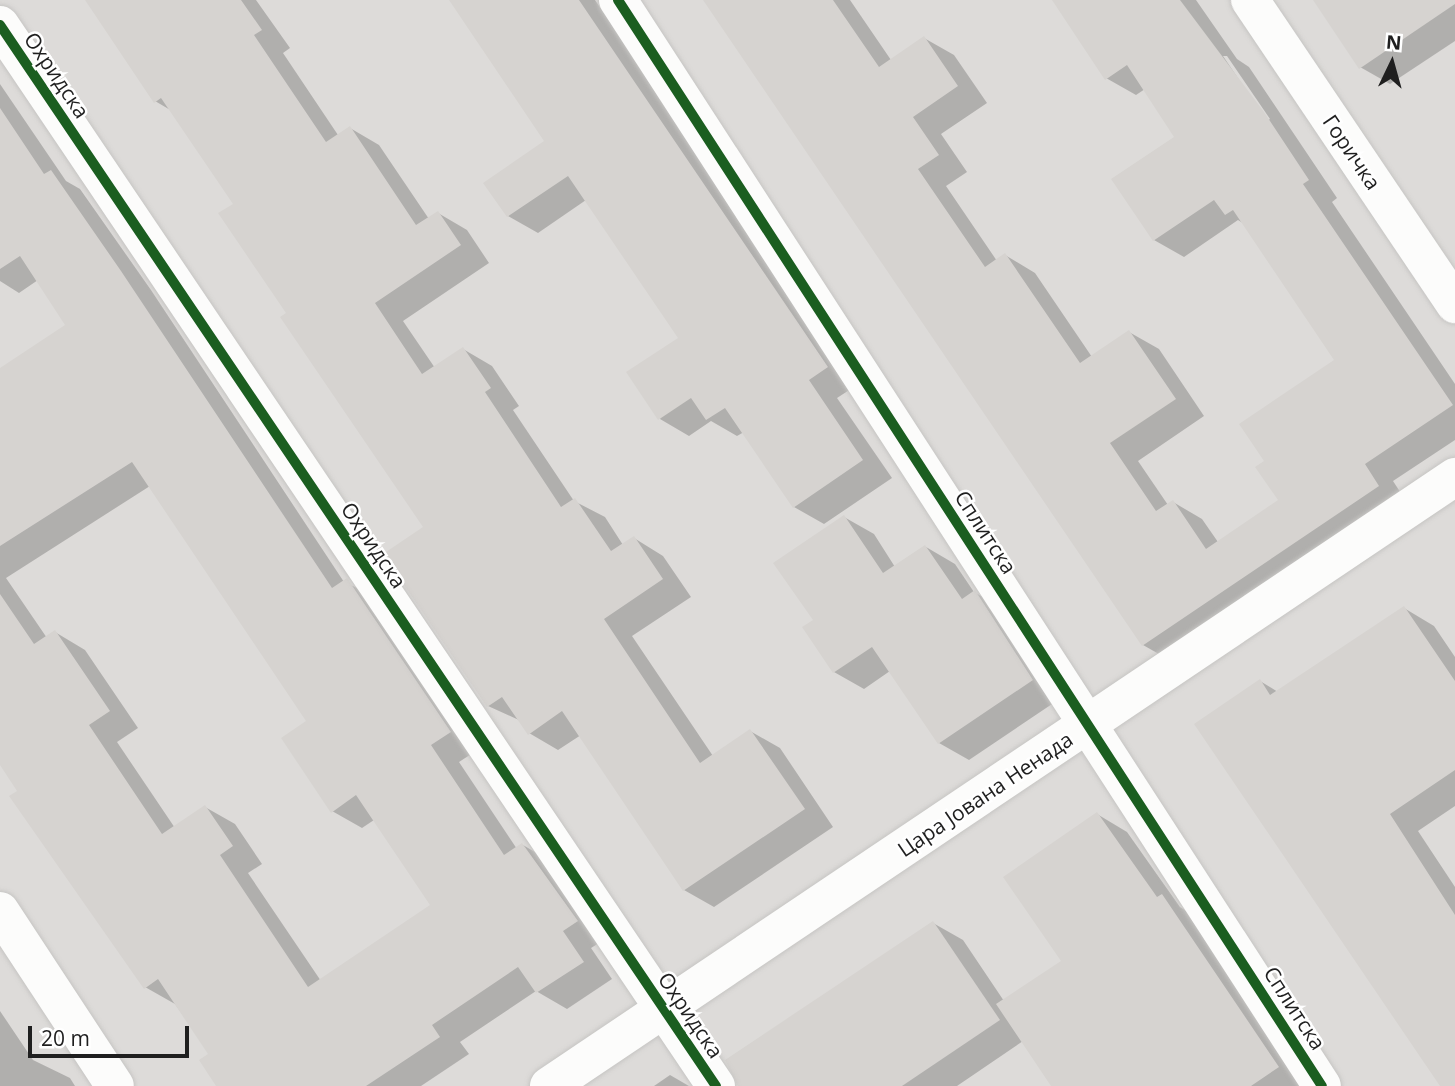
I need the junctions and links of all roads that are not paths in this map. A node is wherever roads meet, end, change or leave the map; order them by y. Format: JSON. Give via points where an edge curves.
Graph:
{"nodes":[{"id":1,"x":618,"y":0,"type":"edge"},
{"id":2,"x":1250,"y":0,"type":"edge"},
{"id":3,"x":0,"y":25,"type":"edge"},
{"id":4,"x":1455,"y":304,"type":"edge"},
{"id":5,"x":1455,"y":477,"type":"edge"},
{"id":6,"x":1088,"y":724,"type":"junction"},
{"id":7,"x":0,"y":911,"type":"edge"},
{"id":8,"x":664,"y":1009,"type":"junction"},
{"id":9,"x":115,"y":1086,"type":"edge"},
{"id":10,"x":549,"y":1086,"type":"edge"},
{"id":11,"x":716,"y":1086,"type":"edge"},
{"id":12,"x":1322,"y":1086,"type":"edge"}],
"edges":[{"from":1,"to":6,"type":"street","name":"Сплитска"},
{"from":2,"to":4,"type":"street","name":"Горичка"},
{"from":3,"to":8,"type":"street","name":"Охридска"},
{"from":5,"to":6,"type":"street","name":"Цара Јована Ненада"},
{"from":6,"to":8,"type":"street","name":"Цара Јована Ненада"},
{"from":6,"to":12,"type":"street","name":"Сплитска"},
{"from":7,"to":9,"type":"street"},
{"from":8,"to":10,"type":"street","name":"Цара Јована Ненада"},
{"from":8,"to":11,"type":"street","name":"Охридска"}]}
